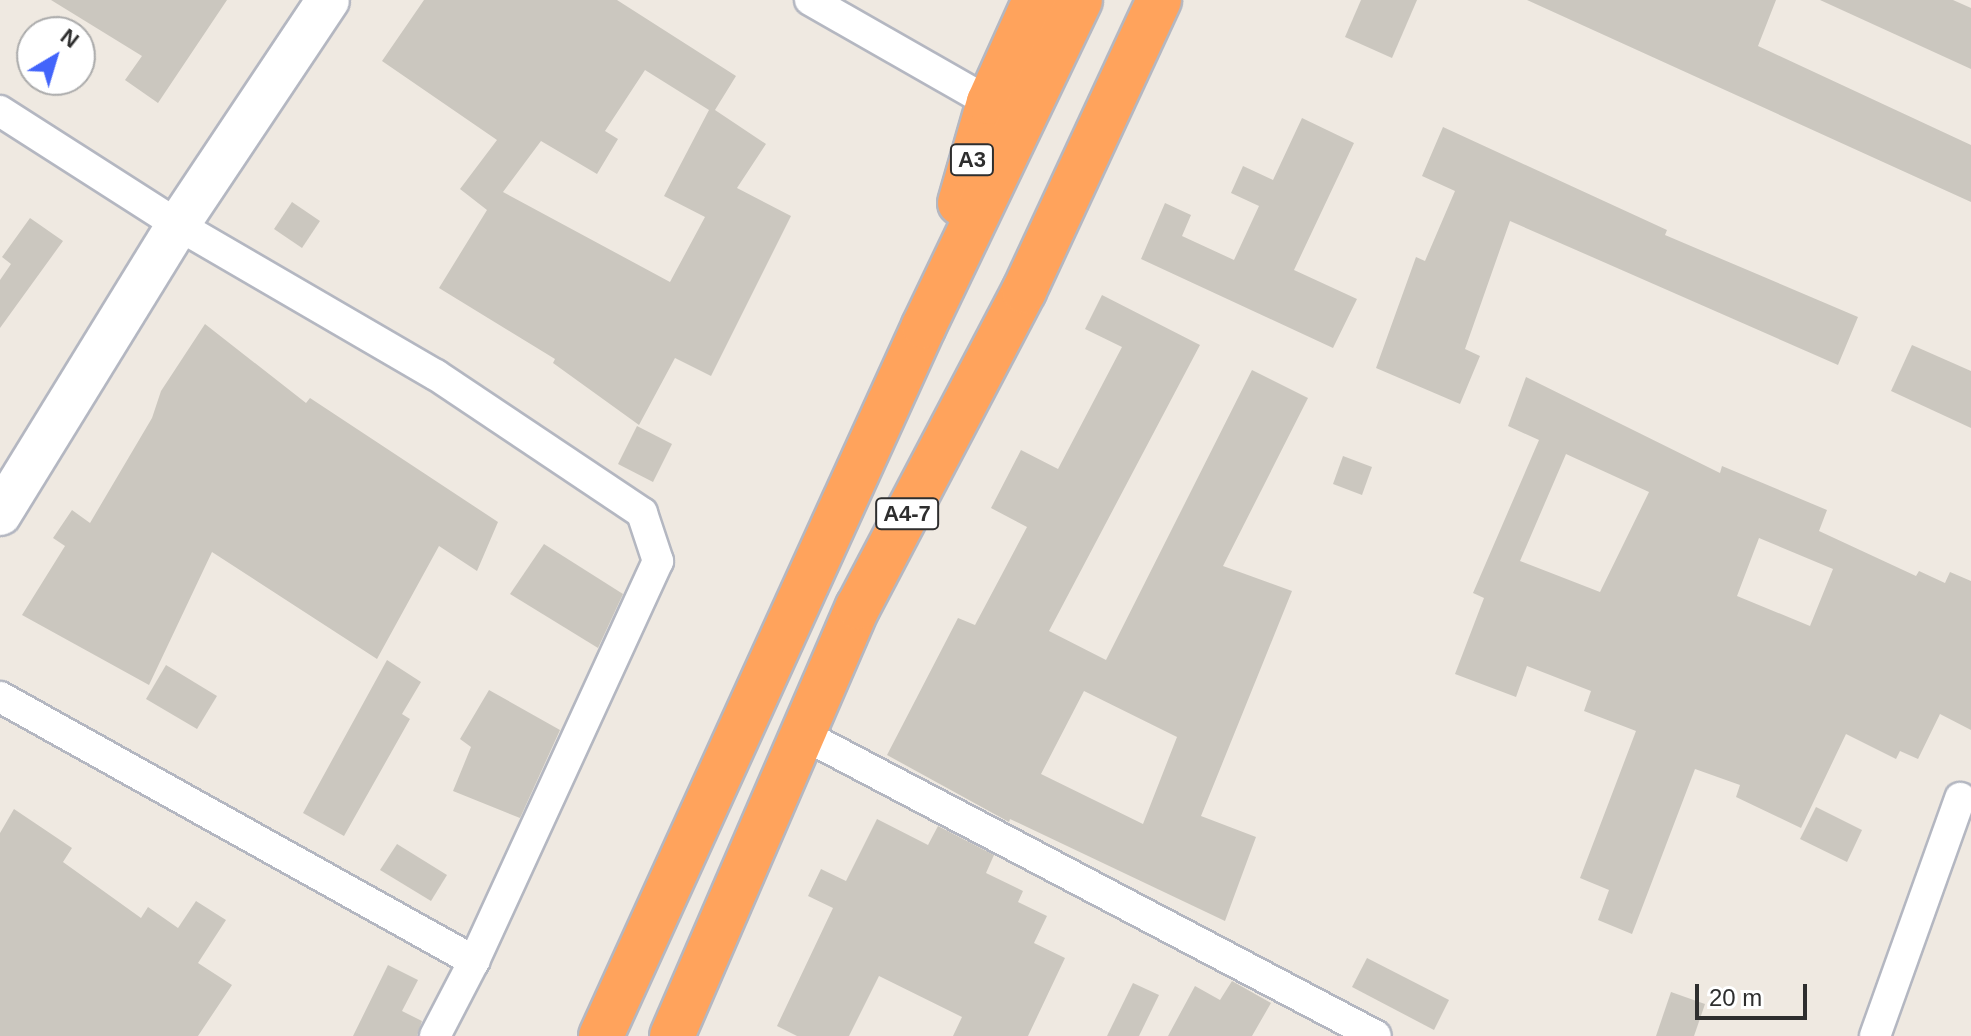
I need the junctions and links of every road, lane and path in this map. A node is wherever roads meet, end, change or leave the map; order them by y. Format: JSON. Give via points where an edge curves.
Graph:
{"nodes":[{"id":1,"x":328,"y":0,"type":"edge"},
{"id":2,"x":810,"y":0,"type":"edge"},
{"id":3,"x":1035,"y":0,"type":"edge"},
{"id":4,"x":1080,"y":0,"type":"edge"},
{"id":5,"x":1159,"y":0,"type":"edge"},
{"id":6,"x":989,"y":102,"type":"junction"},
{"id":7,"x":0,"y":111,"type":"edge"},
{"id":8,"x":178,"y":225,"type":"junction"},
{"id":9,"x":924,"y":326,"type":"junction"},
{"id":10,"x":0,"y":514,"type":"edge"},
{"id":11,"x":0,"y":697,"type":"edge"},
{"id":12,"x":804,"y":735,"type":"junction"},
{"id":13,"x":1960,"y":798,"type":"dead end"},
{"id":14,"x":474,"y":961,"type":"junction"},
{"id":15,"x":435,"y":1036,"type":"edge"},
{"id":16,"x":601,"y":1036,"type":"edge"},
{"id":17,"x":672,"y":1036,"type":"edge"},
{"id":18,"x":1376,"y":1036,"type":"edge"},
{"id":19,"x":1875,"y":1036,"type":"edge"}],
"edges":[{"from":1,"to":8,"type":"main road"},
{"from":2,"to":6,"type":"street"},
{"from":3,"to":6,"type":"highway","number":"A3"},
{"from":4,"to":9,"type":"highway","number":"A4-7"},
{"from":5,"to":12,"type":"highway","number":"A4-7","via":[[1024,291],[858,607]]},
{"from":6,"to":9,"type":"highway","number":"A3"},
{"from":7,"to":8,"type":"street"},
{"from":8,"to":10,"type":"main road"},
{"from":8,"to":14,"type":"street","via":[[436,375],[642,513],[658,561]]},
{"from":9,"to":16,"type":"highway","number":"A4-7"},
{"from":11,"to":14,"type":"street"},
{"from":12,"to":17,"type":"highway","number":"A4-7"},
{"from":12,"to":18,"type":"street"},
{"from":13,"to":19,"type":"street"},
{"from":14,"to":15,"type":"street"}]}
